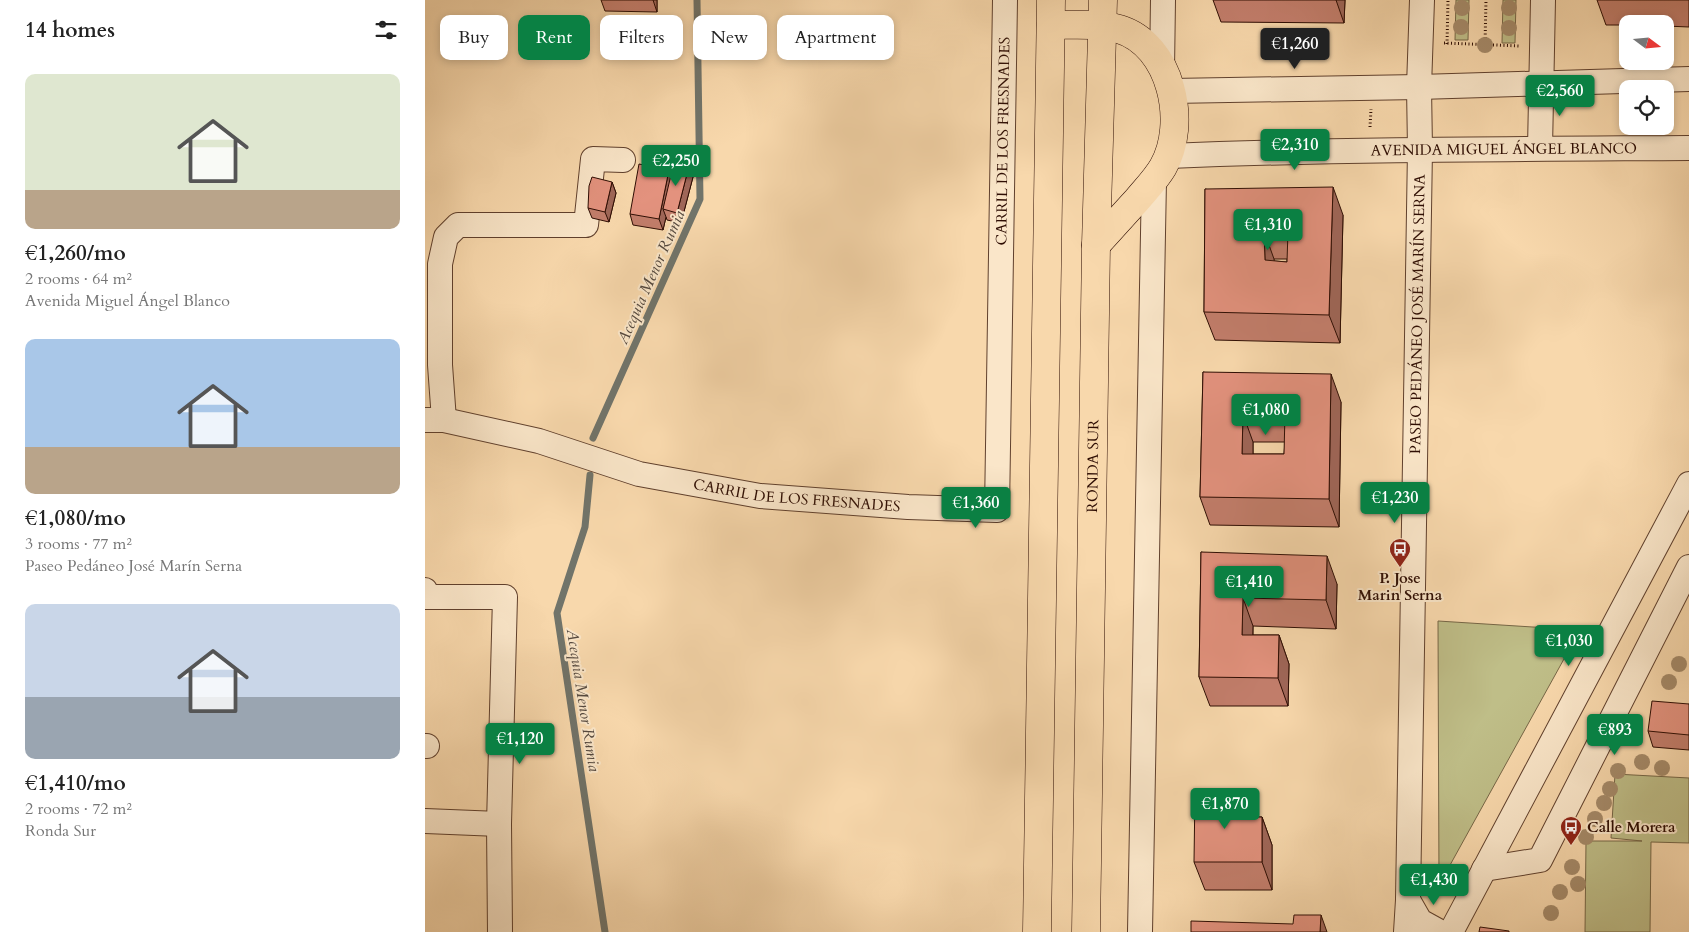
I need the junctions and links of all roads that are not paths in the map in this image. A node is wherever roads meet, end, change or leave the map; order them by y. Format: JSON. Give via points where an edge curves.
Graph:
{"nodes":[{"id":1,"x":1005,"y":0,"type":"edge"},
{"id":2,"x":1163,"y":0,"type":"edge"},
{"id":3,"x":1422,"y":0,"type":"edge"},
{"id":4,"x":1543,"y":0,"type":"edge"},
{"id":5,"x":1051,"y":12,"type":"edge"},
{"id":6,"x":1103,"y":13,"type":"edge"},
{"id":7,"x":1689,"y":79,"type":"edge"},
{"id":8,"x":1167,"y":80,"type":"junction"},
{"id":9,"x":1542,"y":84,"type":"junction"},
{"id":10,"x":1419,"y":87,"type":"junction"},
{"id":11,"x":1540,"y":148,"type":"junction"},
{"id":12,"x":1689,"y":148,"type":"edge"},
{"id":13,"x":1420,"y":149,"type":"junction"},
{"id":14,"x":1169,"y":156,"type":"junction"},
{"id":15,"x":623,"y":160,"type":"dead end"},
{"id":16,"x":1154,"y":180,"type":"junction"},
{"id":17,"x":1096,"y":245,"type":"junction"},
{"id":18,"x":434,"y":420,"type":"edge"},
{"id":19,"x":1689,"y":484,"type":"edge"},
{"id":20,"x":1683,"y":505,"type":"edge"},
{"id":21,"x":1689,"y":567,"type":"edge"},
{"id":22,"x":425,"y":590,"type":"edge"},
{"id":23,"x":425,"y":821,"type":"edge"},
{"id":24,"x":499,"y":824,"type":"junction"},
{"id":25,"x":1484,"y":869,"type":"junction"},
{"id":26,"x":1408,"y":900,"type":"junction"},
{"id":27,"x":500,"y":932,"type":"edge"},
{"id":28,"x":1037,"y":932,"type":"edge"},
{"id":29,"x":1086,"y":932,"type":"edge"},
{"id":30,"x":1139,"y":932,"type":"edge"},
{"id":31,"x":1406,"y":932,"type":"edge"},
{"id":32,"x":1440,"y":932,"type":"edge"},
{"id":33,"x":1451,"y":932,"type":"edge"}],
"edges":[{"from":1,"to":18,"type":"street","name":"CARRIL DE LOS FRESNADES","via":[[997,510],[760,496],[639,474],[539,441]]},
{"from":2,"to":8,"type":"street"},
{"from":3,"to":10,"type":"street","name":"PASEO PEDÁNEO JOSÉ MARÍN SERNA"},
{"from":4,"to":9,"type":"street"},
{"from":5,"to":6,"type":"main road"},
{"from":5,"to":28,"type":"main road"},
{"from":6,"to":8,"type":"main road","via":[[1120,30],[1150,50]]},
{"from":6,"to":17,"type":"main road","name":"RONDA SUR"},
{"from":7,"to":9,"type":"street"},
{"from":8,"to":10,"type":"street"},
{"from":8,"to":14,"type":"main road","via":[[1175,125]]},
{"from":9,"to":10,"type":"street"},
{"from":9,"to":11,"type":"street"},
{"from":10,"to":13,"type":"street","name":"PASEO PEDÁNEO JOSÉ MARÍN SERNA"},
{"from":11,"to":12,"type":"street","name":"AVENIDA MIGUEL ÁNGEL BLANCO"},
{"from":11,"to":13,"type":"street","name":"AVENIDA MIGUEL ÁNGEL BLANCO"},
{"from":13,"to":14,"type":"street","name":"AVENIDA MIGUEL ÁNGEL BLANCO"},
{"from":13,"to":26,"type":"street","name":"PASEO PEDÁNEO JOSÉ MARÍN SERNA"},
{"from":14,"to":16,"type":"main road"},
{"from":15,"to":18,"type":"street","via":[[593,159],[586,225],[458,225],[446,237],[440,264],[439,365]]},
{"from":16,"to":17,"type":"main road"},
{"from":16,"to":30,"type":"street"},
{"from":17,"to":29,"type":"main road","name":"RONDA SUR"},
{"from":19,"to":20,"type":"street"},
{"from":20,"to":25,"type":"street"},
{"from":21,"to":25,"type":"street","via":[[1540,860]]},
{"from":22,"to":24,"type":"street","via":[[425,597],[505,597]]},
{"from":23,"to":24,"type":"street"},
{"from":24,"to":27,"type":"street"},
{"from":25,"to":33,"type":"street"},
{"from":26,"to":31,"type":"street","name":"PASEO PEDÁNEO JOSÉ MARÍN SERNA"},
{"from":26,"to":32,"type":"street","via":[[1421,921]]}]}
